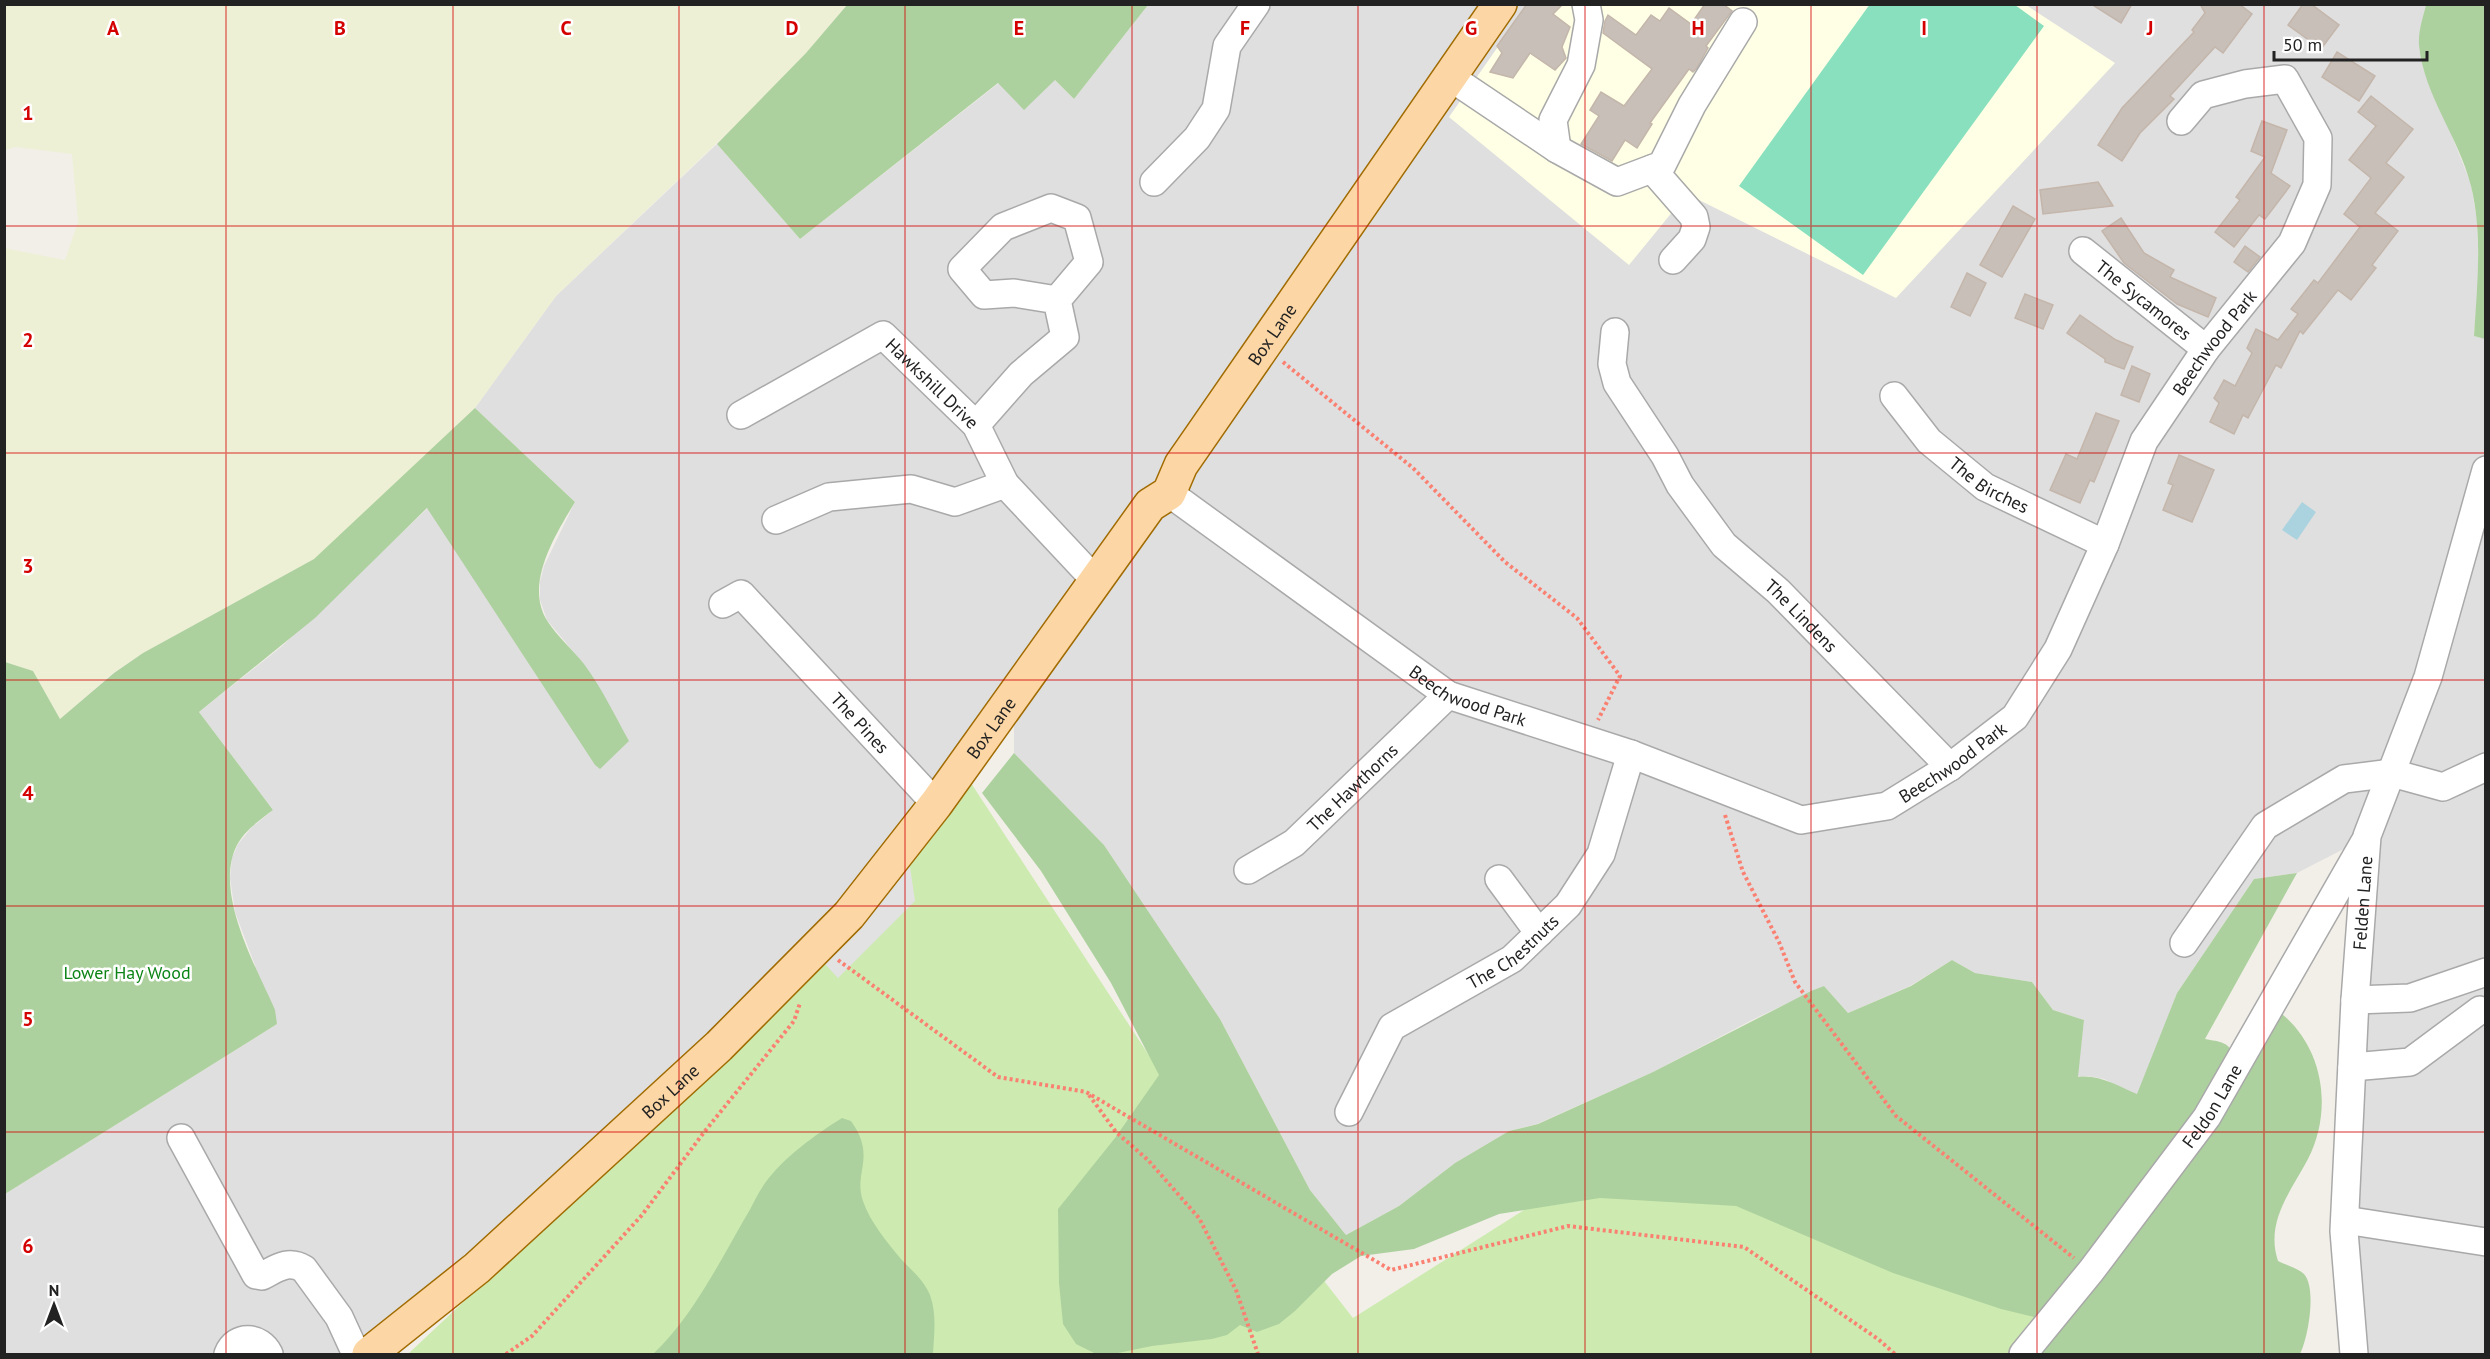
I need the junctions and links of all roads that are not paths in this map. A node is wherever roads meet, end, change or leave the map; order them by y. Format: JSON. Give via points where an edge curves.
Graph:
{"nodes":[{"id":1,"x":1256,"y":4,"type":"edge"},
{"id":2,"x":1500,"y":4,"type":"edge"},
{"id":3,"x":1586,"y":4,"type":"edge"},
{"id":4,"x":1743,"y":22,"type":"dead end"},
{"id":5,"x":1450,"y":76,"type":"junction"},
{"id":6,"x":2181,"y":121,"type":"dead end"},
{"id":7,"x":1557,"y":149,"type":"junction"},
{"id":8,"x":1652,"y":169,"type":"junction"},
{"id":9,"x":1154,"y":182,"type":"dead end"},
{"id":10,"x":2083,"y":251,"type":"dead end"},
{"id":11,"x":1673,"y":260,"type":"dead end"},
{"id":12,"x":1057,"y":300,"type":"junction"},
{"id":13,"x":1615,"y":332,"type":"dead end"},
{"id":14,"x":2206,"y":349,"type":"junction"},
{"id":15,"x":1894,"y":396,"type":"dead end"},
{"id":16,"x":741,"y":415,"type":"dead end"},
{"id":17,"x":976,"y":425,"type":"junction"},
{"id":18,"x":2486,"y":470,"type":"edge"},
{"id":19,"x":1005,"y":484,"type":"junction"},
{"id":20,"x":1169,"y":493,"type":"junction"},
{"id":21,"x":776,"y":520,"type":"dead end"},
{"id":22,"x":2105,"y":544,"type":"junction"},
{"id":23,"x":1095,"y":580,"type":"junction"},
{"id":24,"x":723,"y":604,"type":"dead end"},
{"id":25,"x":1448,"y":695,"type":"junction"},
{"id":26,"x":1630,"y":754,"type":"junction"},
{"id":27,"x":1950,"y":767,"type":"junction"},
{"id":28,"x":2486,"y":767,"type":"edge"},
{"id":29,"x":2392,"y":773,"type":"junction"},
{"id":30,"x":936,"y":804,"type":"junction"},
{"id":31,"x":2367,"y":836,"type":"junction"},
{"id":32,"x":1248,"y":870,"type":"dead end"},
{"id":33,"x":1499,"y":879,"type":"dead end"},
{"id":34,"x":1539,"y":933,"type":"junction"},
{"id":35,"x":2184,"y":944,"type":"dead end"},
{"id":36,"x":2486,"y":972,"type":"edge"},
{"id":37,"x":2355,"y":1000,"type":"junction"},
{"id":38,"x":2480,"y":1010,"type":"dead end"},
{"id":39,"x":2352,"y":1067,"type":"junction"},
{"id":40,"x":1349,"y":1112,"type":"dead end"},
{"id":41,"x":181,"y":1138,"type":"dead end"},
{"id":42,"x":2345,"y":1220,"type":"junction"},
{"id":43,"x":2486,"y":1242,"type":"edge"},
{"id":44,"x":228,"y":1354,"type":"edge"},
{"id":45,"x":269,"y":1354,"type":"edge"},
{"id":46,"x":356,"y":1354,"type":"edge"},
{"id":47,"x":369,"y":1354,"type":"edge"},
{"id":48,"x":2023,"y":1354,"type":"edge"},
{"id":49,"x":2354,"y":1354,"type":"edge"}],
"edges":[{"from":1,"to":9,"type":"street","via":[[1227,46],[1216,109],[1197,138]]},
{"from":2,"to":5,"type":"main road","name":"Box Lane"},
{"from":3,"to":7,"type":"street","via":[[1588,29],[1581,65],[1553,120]]},
{"from":4,"to":8,"type":"street","via":[[1692,105],[1662,165]]},
{"from":5,"to":7,"type":"street"},
{"from":5,"to":20,"type":"main road","name":"Box Lane","via":[[1181,465]]},
{"from":6,"to":14,"type":"street","name":"Beechwood Park","via":[[2203,95],[2285,79],[2318,138],[2317,185],[2292,243]]},
{"from":7,"to":8,"type":"street","via":[[1617,182]]},
{"from":8,"to":11,"type":"street","via":[[1694,217],[1692,239]]},
{"from":10,"to":14,"type":"street","name":"The Sycamores"},
{"from":12,"to":12,"type":"street","via":[[1089,262],[1077,218],[1050,208],[1003,227],[962,269],[984,295],[1014,293]]},
{"from":12,"to":17,"type":"street","via":[[1065,336],[1021,374]]},
{"from":13,"to":27,"type":"street","name":"The Lindens","via":[[1612,364],[1617,383],[1680,485],[1724,545],[1778,591]]},
{"from":14,"to":22,"type":"street","name":"Beechwood Park","via":[[2144,441]]},
{"from":15,"to":22,"type":"street","name":"The Birches","via":[[1929,441],[1985,487]]},
{"from":16,"to":17,"type":"street","name":"Hawkshill Drive","via":[[883,336]]},
{"from":17,"to":19,"type":"street","name":"Hawkshill Drive"},
{"from":18,"to":29,"type":"street","name":"Felden Lane","via":[[2428,677]]},
{"from":19,"to":21,"type":"street","via":[[954,502],[911,489],[829,496]]},
{"from":19,"to":23,"type":"street","name":"Hawkshill Drive"},
{"from":20,"to":23,"type":"main road","name":"Box Lane","via":[[1150,505]]},
{"from":20,"to":25,"type":"street","name":"Beechwood Park"},
{"from":22,"to":27,"type":"street","name":"Beechwood Park","via":[[2058,649],[2014,717]]},
{"from":23,"to":30,"type":"main road","name":"Box Lane"},
{"from":24,"to":30,"type":"street","name":"The Pines","via":[[741,594]]},
{"from":25,"to":26,"type":"street","name":"Beechwood Park"},
{"from":25,"to":32,"type":"street","name":"The Hawthorns","via":[[1294,843]]},
{"from":26,"to":27,"type":"street","name":"Beechwood Park","via":[[1801,820],[1887,807]]},
{"from":26,"to":34,"type":"street","name":"The Chestnuts","via":[[1601,854],[1568,905]]},
{"from":28,"to":29,"type":"street","via":[[2443,787]]},
{"from":29,"to":31,"type":"street","name":"Felden Lane"},
{"from":29,"to":35,"type":"street","via":[[2344,779],[2265,826]]},
{"from":30,"to":47,"type":"main road","name":"Box Lane","via":[[849,915],[719,1046],[477,1268]]},
{"from":31,"to":37,"type":"street","name":"Felden Lane"},
{"from":31,"to":48,"type":"street","name":"Feldon Lane","via":[[2207,1117]]},
{"from":33,"to":34,"type":"street"},
{"from":34,"to":40,"type":"street","name":"The Chestnuts","via":[[1512,959],[1392,1027]]},
{"from":36,"to":37,"type":"street","via":[[2410,998]]},
{"from":37,"to":39,"type":"street","name":"Felden Lane"},
{"from":38,"to":39,"type":"street","via":[[2410,1062]]},
{"from":39,"to":42,"type":"street","name":"Felden Lane"},
{"from":41,"to":46,"type":"street","via":[[256,1275],[262,1276],[285,1264],[304,1269],[339,1317]]},
{"from":42,"to":43,"type":"street"},
{"from":42,"to":49,"type":"street","name":"Felden Lane"},
{"from":44,"to":45,"type":"street","via":[[234,1345],[247,1339],[260,1343]]}]}
